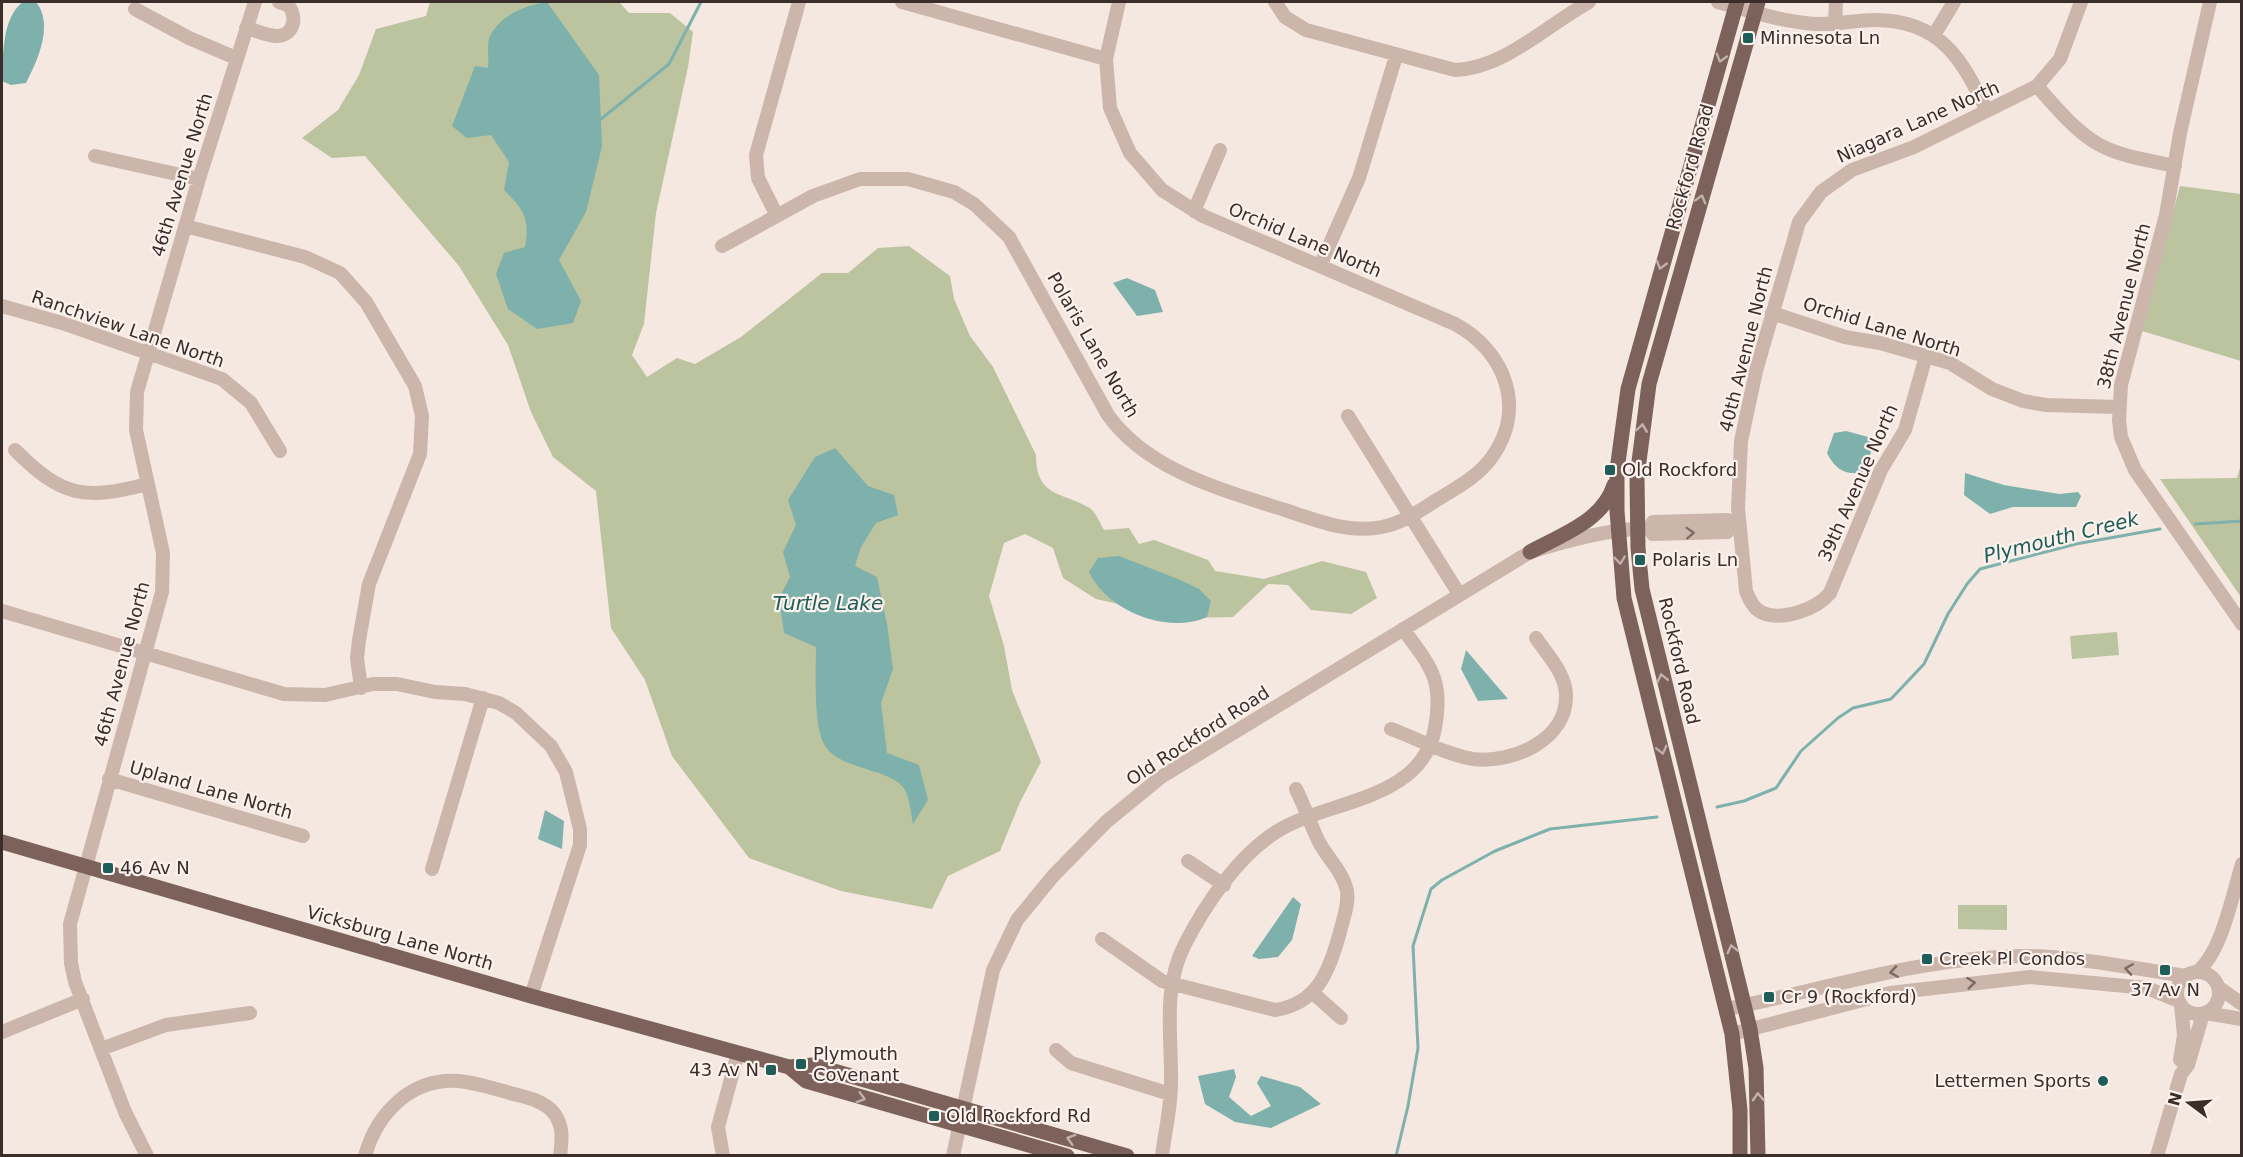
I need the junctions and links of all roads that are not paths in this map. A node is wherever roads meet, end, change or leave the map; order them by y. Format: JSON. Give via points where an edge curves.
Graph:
{"nodes":[{"id":1,"x":255,"y":2,"type":"edge"},
{"id":2,"x":279,"y":2,"type":"edge"},
{"id":3,"x":799,"y":2,"type":"edge"},
{"id":4,"x":902,"y":2,"type":"edge"},
{"id":5,"x":1119,"y":2,"type":"edge"},
{"id":6,"x":1589,"y":2,"type":"edge"},
{"id":7,"x":1718,"y":2,"type":"edge"},
{"id":8,"x":1836,"y":2,"type":"edge"},
{"id":9,"x":1954,"y":2,"type":"edge"},
{"id":10,"x":2081,"y":2,"type":"edge"},
{"id":11,"x":2210,"y":2,"type":"edge"},
{"id":12,"x":1276,"y":4,"type":"edge"},
{"id":13,"x":1736,"y":4,"type":"edge"},
{"id":14,"x":1756,"y":7,"type":"edge"},
{"id":15,"x":135,"y":9,"type":"dead end"},
{"id":16,"x":1835,"y":24,"type":"junction"},
{"id":17,"x":246,"y":28,"type":"junction"},
{"id":18,"x":1934,"y":35,"type":"junction"},
{"id":19,"x":1396,"y":56,"type":"junction"},
{"id":20,"x":236,"y":58,"type":"junction"},
{"id":21,"x":1106,"y":59,"type":"junction"},
{"id":22,"x":2037,"y":86,"type":"junction"},
{"id":23,"x":1987,"y":111,"type":"junction"},
{"id":24,"x":1220,"y":150,"type":"dead end"},
{"id":25,"x":95,"y":156,"type":"dead end"},
{"id":26,"x":2175,"y":166,"type":"junction"},
{"id":27,"x":199,"y":179,"type":"junction"},
{"id":28,"x":1194,"y":211,"type":"junction"},
{"id":29,"x":777,"y":216,"type":"junction"},
{"id":30,"x":185,"y":226,"type":"junction"},
{"id":31,"x":722,"y":246,"type":"dead end"},
{"id":32,"x":1786,"y":260,"type":"joint"},
{"id":33,"x":1320,"y":266,"type":"junction"},
{"id":34,"x":2,"y":306,"type":"edge"},
{"id":35,"x":1772,"y":313,"type":"junction"},
{"id":36,"x":147,"y":354,"type":"junction"},
{"id":37,"x":1926,"y":356,"type":"junction"},
{"id":38,"x":2118,"y":407,"type":"junction"},
{"id":39,"x":1347,"y":416,"type":"dead end"},
{"id":40,"x":1505,"y":429,"type":"joint"},
{"id":41,"x":15,"y":450,"type":"dead end"},
{"id":42,"x":280,"y":451,"type":"dead end"},
{"id":43,"x":1617,"y":470,"type":"junction"},
{"id":44,"x":148,"y":484,"type":"junction"},
{"id":45,"x":1410,"y":517,"type":"junction"},
{"id":46,"x":1734,"y":525,"type":"junction"},
{"id":47,"x":1644,"y":528,"type":"junction"},
{"id":48,"x":1618,"y":532,"type":"junction"},
{"id":49,"x":1530,"y":552,"type":"junction"},
{"id":50,"x":1459,"y":594,"type":"junction"},
{"id":51,"x":1804,"y":610,"type":"joint"},
{"id":52,"x":2,"y":611,"type":"edge"},
{"id":53,"x":2241,"y":624,"type":"edge"},
{"id":54,"x":1403,"y":629,"type":"junction"},
{"id":55,"x":1536,"y":638,"type":"dead end"},
{"id":56,"x":146,"y":654,"type":"junction"},
{"id":57,"x":361,"y":688,"type":"junction"},
{"id":58,"x":483,"y":698,"type":"junction"},
{"id":59,"x":1391,"y":729,"type":"dead end"},
{"id":60,"x":1431,"y":744,"type":"junction"},
{"id":61,"x":110,"y":779,"type":"junction"},
{"id":62,"x":1296,"y":789,"type":"dead end"},
{"id":63,"x":1309,"y":816,"type":"junction"},
{"id":64,"x":303,"y":836,"type":"dead end"},
{"id":65,"x":2,"y":842,"type":"edge"},
{"id":66,"x":1188,"y":861,"type":"dead end"},
{"id":67,"x":2241,"y":864,"type":"edge"},
{"id":68,"x":84,"y":867,"type":"junction"},
{"id":69,"x":432,"y":869,"type":"dead end"},
{"id":70,"x":1224,"y":885,"type":"junction"},
{"id":71,"x":2221,"y":934,"type":"junction"},
{"id":72,"x":1102,"y":939,"type":"dead end"},
{"id":73,"x":2192,"y":974,"type":"junction"},
{"id":74,"x":2217,"y":984,"type":"junction"},
{"id":75,"x":1172,"y":985,"type":"junction"},
{"id":76,"x":1313,"y":993,"type":"junction"},
{"id":77,"x":531,"y":996,"type":"junction"},
{"id":78,"x":82,"y":999,"type":"junction"},
{"id":79,"x":2180,"y":1003,"type":"junction"},
{"id":80,"x":2241,"y":1004,"type":"edge"},
{"id":81,"x":1745,"y":1006,"type":"junction"},
{"id":82,"x":1727,"y":1009,"type":"junction"},
{"id":83,"x":250,"y":1013,"type":"dead end"},
{"id":84,"x":2204,"y":1013,"type":"junction"},
{"id":85,"x":1341,"y":1018,"type":"dead end"},
{"id":86,"x":2241,"y":1019,"type":"edge"},
{"id":87,"x":1750,"y":1029,"type":"junction"},
{"id":88,"x":2,"y":1032,"type":"edge"},
{"id":89,"x":1732,"y":1034,"type":"junction"},
{"id":90,"x":101,"y":1049,"type":"junction"},
{"id":91,"x":1056,"y":1050,"type":"dead end"},
{"id":92,"x":738,"y":1053,"type":"junction"},
{"id":93,"x":789,"y":1067,"type":"junction"},
{"id":94,"x":2181,"y":1074,"type":"junction"},
{"id":95,"x":1170,"y":1094,"type":"junction"},
{"id":96,"x":964,"y":1107,"type":"junction"},
{"id":97,"x":960,"y":1125,"type":"junction"},
{"id":98,"x":147,"y":1155,"type":"edge"},
{"id":99,"x":365,"y":1155,"type":"edge"},
{"id":100,"x":560,"y":1155,"type":"edge"},
{"id":101,"x":723,"y":1155,"type":"edge"},
{"id":102,"x":953,"y":1155,"type":"edge"},
{"id":103,"x":1067,"y":1155,"type":"edge"},
{"id":104,"x":1127,"y":1155,"type":"edge"},
{"id":105,"x":1162,"y":1155,"type":"edge"},
{"id":106,"x":1740,"y":1155,"type":"edge"},
{"id":107,"x":1758,"y":1155,"type":"edge"},
{"id":108,"x":2157,"y":1155,"type":"edge"}],
"edges":[{"from":1,"to":17,"type":"street","name":"46th Avenue North"},
{"from":2,"to":17,"type":"street","via":[[288,5],[295,17],[285,34],[278,36]]},
{"from":3,"to":29,"type":"street","via":[[756,155],[758,178]]},
{"from":4,"to":21,"type":"street"},
{"from":5,"to":21,"type":"street","name":"Orchid Lane North"},
{"from":6,"to":19,"type":"street","via":[[1478,68],[1455,70]]},
{"from":7,"to":13,"type":"street"},
{"from":8,"to":16,"type":"street"},
{"from":9,"to":18,"type":"street"},
{"from":10,"to":22,"type":"street","via":[[2060,59]]},
{"from":11,"to":26,"type":"street","name":"38th Avenue North"},
{"from":12,"to":19,"type":"street","via":[[1285,17],[1306,30]]},
{"from":13,"to":14,"type":"street"},
{"from":13,"to":43,"type":"main road","name":"Rockford Road","one_way":true,"via":[[1640,340],[1628,389]]},
{"from":14,"to":16,"type":"street","via":[[1790,21]]},
{"from":47,"to":14,"type":"main road","name":"Rockford Road","one_way":true,"via":[[1640,440],[1649,384]]},
{"from":15,"to":20,"type":"street"},
{"from":16,"to":18,"type":"street","via":[[1893,21]]},
{"from":17,"to":20,"type":"street","name":"46th Avenue North"},
{"from":18,"to":23,"type":"street","via":[[1961,60]]},
{"from":19,"to":33,"type":"street","via":[[1359,178]]},
{"from":20,"to":27,"type":"street","name":"46th Avenue North"},
{"from":21,"to":28,"type":"street","name":"Orchid Lane North","via":[[1110,108],[1130,153],[1161,190]]},
{"from":22,"to":23,"type":"street","name":"Niagara Lane North"},
{"from":22,"to":26,"type":"street","via":[[2098,144]]},
{"from":23,"to":32,"type":"street","name":"Niagara Lane North","via":[[1906,151],[1836,179],[1804,214]]},
{"from":24,"to":28,"type":"street"},
{"from":25,"to":27,"type":"street"},
{"from":26,"to":38,"type":"street","name":"38th Avenue North"},
{"from":27,"to":30,"type":"street","name":"46th Avenue North"},
{"from":28,"to":33,"type":"street","name":"Orchid Lane North"},
{"from":29,"to":31,"type":"street","name":"Polaris Lane North"},
{"from":29,"to":45,"type":"street","name":"Polaris Lane North","via":[[835,186],[860,179],[909,179],[954,192],[981,209],[1009,237],[1108,415],[1141,448],[1223,490],[1333,525],[1365,530]]},
{"from":30,"to":36,"type":"street","name":"46th Avenue North"},
{"from":30,"to":57,"type":"street","via":[[305,257],[340,273],[366,302],[408,371],[420,400],[420,454],[369,584],[357,658]]},
{"from":32,"to":35,"type":"street","name":"40th Avenue North"},
{"from":33,"to":40,"type":"street","name":"Orchid Lane North","via":[[1455,324],[1484,344],[1496,358],[1508,391]]},
{"from":34,"to":36,"type":"street","name":"Ranchview Lane North"},
{"from":35,"to":37,"type":"street","name":"Orchid Lane North","via":[[1845,337]]},
{"from":35,"to":46,"type":"street","name":"40th Avenue North","via":[[1746,409]]},
{"from":36,"to":42,"type":"street","name":"Ranchview Lane North","via":[[205,372],[238,390],[263,418]]},
{"from":36,"to":44,"type":"street","name":"46th Avenue North","via":[[135,411]]},
{"from":37,"to":38,"type":"street","name":"Orchid Lane North","via":[[1950,363],[1992,388],[2024,401]]},
{"from":37,"to":51,"type":"street","name":"39th Avenue North","via":[[1905,430],[1881,470],[1830,593]]},
{"from":38,"to":53,"type":"street","name":"38th Avenue North","via":[[2121,437],[2135,471]]},
{"from":39,"to":45,"type":"street"},
{"from":40,"to":45,"type":"street","name":"Polaris Lane North","via":[[1491,458],[1479,471]]},
{"from":41,"to":44,"type":"street","via":[[41,475],[71,491],[104,494]]},
{"from":43,"to":48,"type":"main road","name":"Rockford Road"},
{"from":43,"to":49,"type":"main road","via":[[1611,494],[1597,512]]},
{"from":44,"to":56,"type":"street","name":"46th Avenue North","via":[[164,573]]},
{"from":45,"to":50,"type":"street"},
{"from":46,"to":47,"type":"street","name":"Old Rockford Road","via":[[1726,520],[1653,522]]},
{"from":46,"to":51,"type":"street","name":"40th Avenue North","via":[[1746,591],[1754,606],[1761,613],[1772,615]]},
{"from":47,"to":48,"type":"street","name":"Old Rockford Road"},
{"from":81,"to":47,"type":"main road","name":"Rockford Road","one_way":true,"via":[[1642,589]]},
{"from":48,"to":49,"type":"street","name":"Old Rockford Road"},
{"from":48,"to":82,"type":"main road","name":"Rockford Road","one_way":true,"via":[[1624,598]]},
{"from":49,"to":50,"type":"street","name":"Old Rockford Road"},
{"from":50,"to":54,"type":"street","name":"Old Rockford Road"},
{"from":52,"to":56,"type":"street"},
{"from":54,"to":60,"type":"street","via":[[1436,680],[1437,718]]},
{"from":54,"to":96,"type":"street","name":"Old Rockford Road","via":[[1161,777],[1106,822],[1046,883],[1017,920],[993,970]]},
{"from":55,"to":60,"type":"street","via":[[1563,678],[1566,694],[1562,717],[1550,735],[1527,749],[1492,759],[1456,755]]},
{"from":56,"to":57,"type":"street","via":[[284,694],[324,696]]},
{"from":56,"to":61,"type":"street","name":"46th Avenue North"},
{"from":57,"to":58,"type":"street","via":[[397,684]]},
{"from":58,"to":69,"type":"street"},
{"from":58,"to":77,"type":"street","via":[[516,713],[551,746],[566,772],[580,829],[573,872]]},
{"from":59,"to":60,"type":"street"},
{"from":60,"to":63,"type":"street","via":[[1420,763],[1396,783]]},
{"from":61,"to":64,"type":"street","name":"Upland Lane North"},
{"from":61,"to":68,"type":"street","name":"46th Avenue North"},
{"from":62,"to":63,"type":"street"},
{"from":63,"to":70,"type":"street","via":[[1276,831],[1259,844],[1243,858]]},
{"from":63,"to":76,"type":"street","via":[[1318,842],[1343,878],[1347,891],[1347,906],[1333,957]]},
{"from":65,"to":68,"type":"main road","name":"Vicksburg Lane North"},
{"from":66,"to":70,"type":"street"},
{"from":67,"to":71,"type":"street"},
{"from":68,"to":77,"type":"main road","name":"Vicksburg Lane North"},
{"from":68,"to":78,"type":"street","name":"46th Avenue North","via":[[73,905],[69,943]]},
{"from":70,"to":75,"type":"street","via":[[1184,946]]},
{"from":71,"to":73,"type":"street","via":[[2210,959]]},
{"from":71,"to":74,"type":"street","via":[[2223,947]]},
{"from":72,"to":75,"type":"street"},
{"from":73,"to":74,"type":"street","via":[[2208,974]]},
{"from":73,"to":79,"type":"street","via":[[2179,984]]},
{"from":73,"to":81,"type":"street","one_way":true,"via":[[2054,958],[1988,958],[1862,977]]},
{"from":74,"to":80,"type":"street"},
{"from":74,"to":84,"type":"street","via":[[2217,1003]]},
{"from":75,"to":76,"type":"street","via":[[1275,1010],[1297,1005]]},
{"from":75,"to":95,"type":"street"},
{"from":76,"to":85,"type":"street"},
{"from":77,"to":92,"type":"main road","name":"Vicksburg Lane North"},
{"from":78,"to":88,"type":"street"},
{"from":78,"to":90,"type":"street","name":"46th Avenue North"},
{"from":79,"to":84,"type":"street","via":[[2189,1012]]},
{"from":87,"to":79,"type":"street","one_way":true,"via":[[1890,993],[2030,977],[2147,988]]},
{"from":79,"to":94,"type":"street","via":[[2184,1035]]},
{"from":81,"to":82,"type":"street"},
{"from":81,"to":87,"type":"main road","name":"Rockford Road"},
{"from":82,"to":89,"type":"main road","name":"Rockford Road"},
{"from":83,"to":90,"type":"street","via":[[166,1025]]},
{"from":84,"to":86,"type":"street"},
{"from":84,"to":94,"type":"street","via":[[2188,1065]]},
{"from":87,"to":89,"type":"street"},
{"from":107,"to":87,"type":"main road","name":"Rockford Road","one_way":true,"via":[[1756,1068]]},
{"from":89,"to":106,"type":"main road","name":"Rockford Road"},
{"from":90,"to":98,"type":"street","name":"46th Avenue North","via":[[125,1112]]},
{"from":91,"to":95,"type":"street","via":[[1071,1063]]},
{"from":92,"to":93,"type":"main road","name":"Vicksburg Lane North"},
{"from":92,"to":101,"type":"street","via":[[718,1127]]},
{"from":93,"to":96,"type":"main road","name":"Vicksburg Lane North","via":[[813,1065]]},
{"from":93,"to":97,"type":"main road","name":"Vicksburg Lane North","one_way":true,"via":[[806,1081]]},
{"from":94,"to":108,"type":"street"},
{"from":95,"to":105,"type":"street"},
{"from":96,"to":97,"type":"street","name":"Old Rockford Road"},
{"from":104,"to":96,"type":"main road","name":"Vicksburg Lane North","one_way":true},
{"from":97,"to":102,"type":"street","name":"Old Rockford Road"},
{"from":97,"to":103,"type":"main road","name":"Vicksburg Lane North"},
{"from":99,"to":100,"type":"street","via":[[389,1108],[420,1087],[457,1081],[534,1100],[565,1118]]}]}
